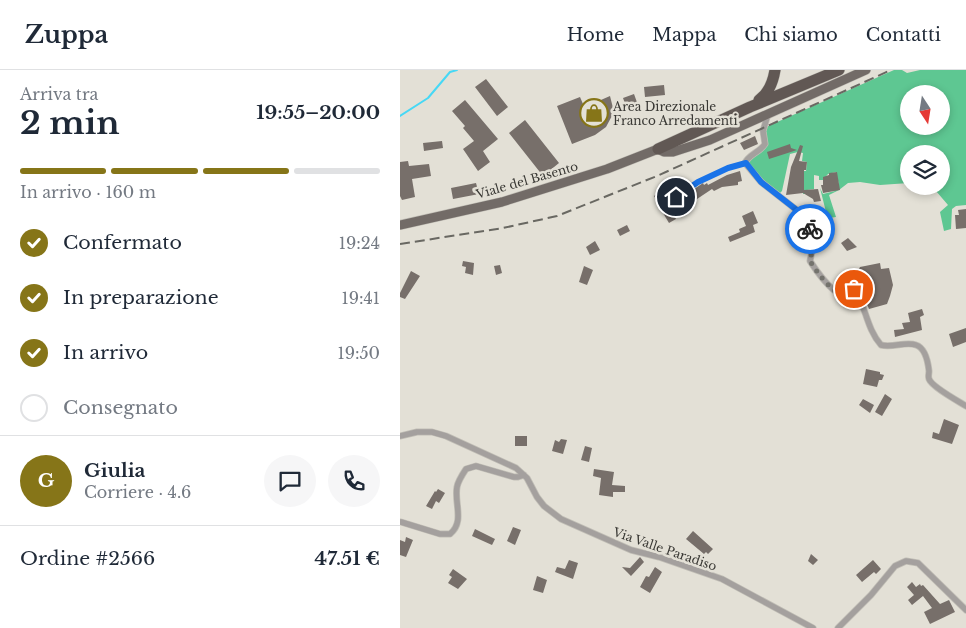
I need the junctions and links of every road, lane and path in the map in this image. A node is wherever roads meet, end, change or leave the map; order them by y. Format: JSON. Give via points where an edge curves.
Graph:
{"nodes":[{"id":1,"x":775,"y":70,"type":"edge"},
{"id":2,"x":820,"y":70,"type":"edge"},
{"id":3,"x":839,"y":70,"type":"edge"},
{"id":4,"x":866,"y":70,"type":"edge"},
{"id":5,"x":785,"y":92,"type":"junction"},
{"id":6,"x":750,"y":107,"type":"junction"},
{"id":7,"x":767,"y":118,"type":"junction"},
{"id":8,"x":658,"y":149,"type":"junction"},
{"id":9,"x":746,"y":163,"type":"junction"},
{"id":10,"x":676,"y":197,"type":"dead end"},
{"id":11,"x":400,"y":225,"type":"edge"},
{"id":12,"x":966,"y":406,"type":"edge"},
{"id":13,"x":400,"y":436,"type":"edge"},
{"id":14,"x":524,"y":475,"type":"junction"},
{"id":15,"x":401,"y":522,"type":"edge"},
{"id":16,"x":966,"y":610,"type":"edge"},
{"id":17,"x":813,"y":628,"type":"edge"},
{"id":18,"x":838,"y":628,"type":"edge"}],
"edges":[{"from":1,"to":6,"type":"highway","via":[[765,96]]},
{"from":2,"to":5,"type":"highway"},
{"from":3,"to":5,"type":"highway"},
{"from":4,"to":7,"type":"main road"},
{"from":5,"to":6,"type":"highway"},
{"from":6,"to":8,"type":"highway"},
{"from":7,"to":8,"type":"main road","via":[[693,146],[667,152]]},
{"from":7,"to":9,"type":"street","via":[[765,144]]},
{"from":8,"to":11,"type":"main road","name":"Viale del Basento","via":[[608,169],[500,202]]},
{"from":9,"to":10,"type":"lane","via":[[698,182]]},
{"from":9,"to":12,"type":"street","via":[[761,182],[798,211],[812,232],[814,241],[810,261],[828,286],[835,291],[854,289],[876,339],[890,347],[916,345],[923,350],[933,385]]},
{"from":13,"to":14,"type":"street","name":"Via Valle Paradiso","via":[[418,432],[439,434],[516,468]]},
{"from":14,"to":15,"type":"street","via":[[514,477],[476,466],[466,469],[457,486],[458,518],[456,528],[450,534]]},
{"from":14,"to":17,"type":"street","name":"Via Valle Paradiso","via":[[544,506],[561,519],[631,550],[722,579]]},
{"from":16,"to":18,"type":"street","via":[[918,563],[906,561],[895,566]]}]}
